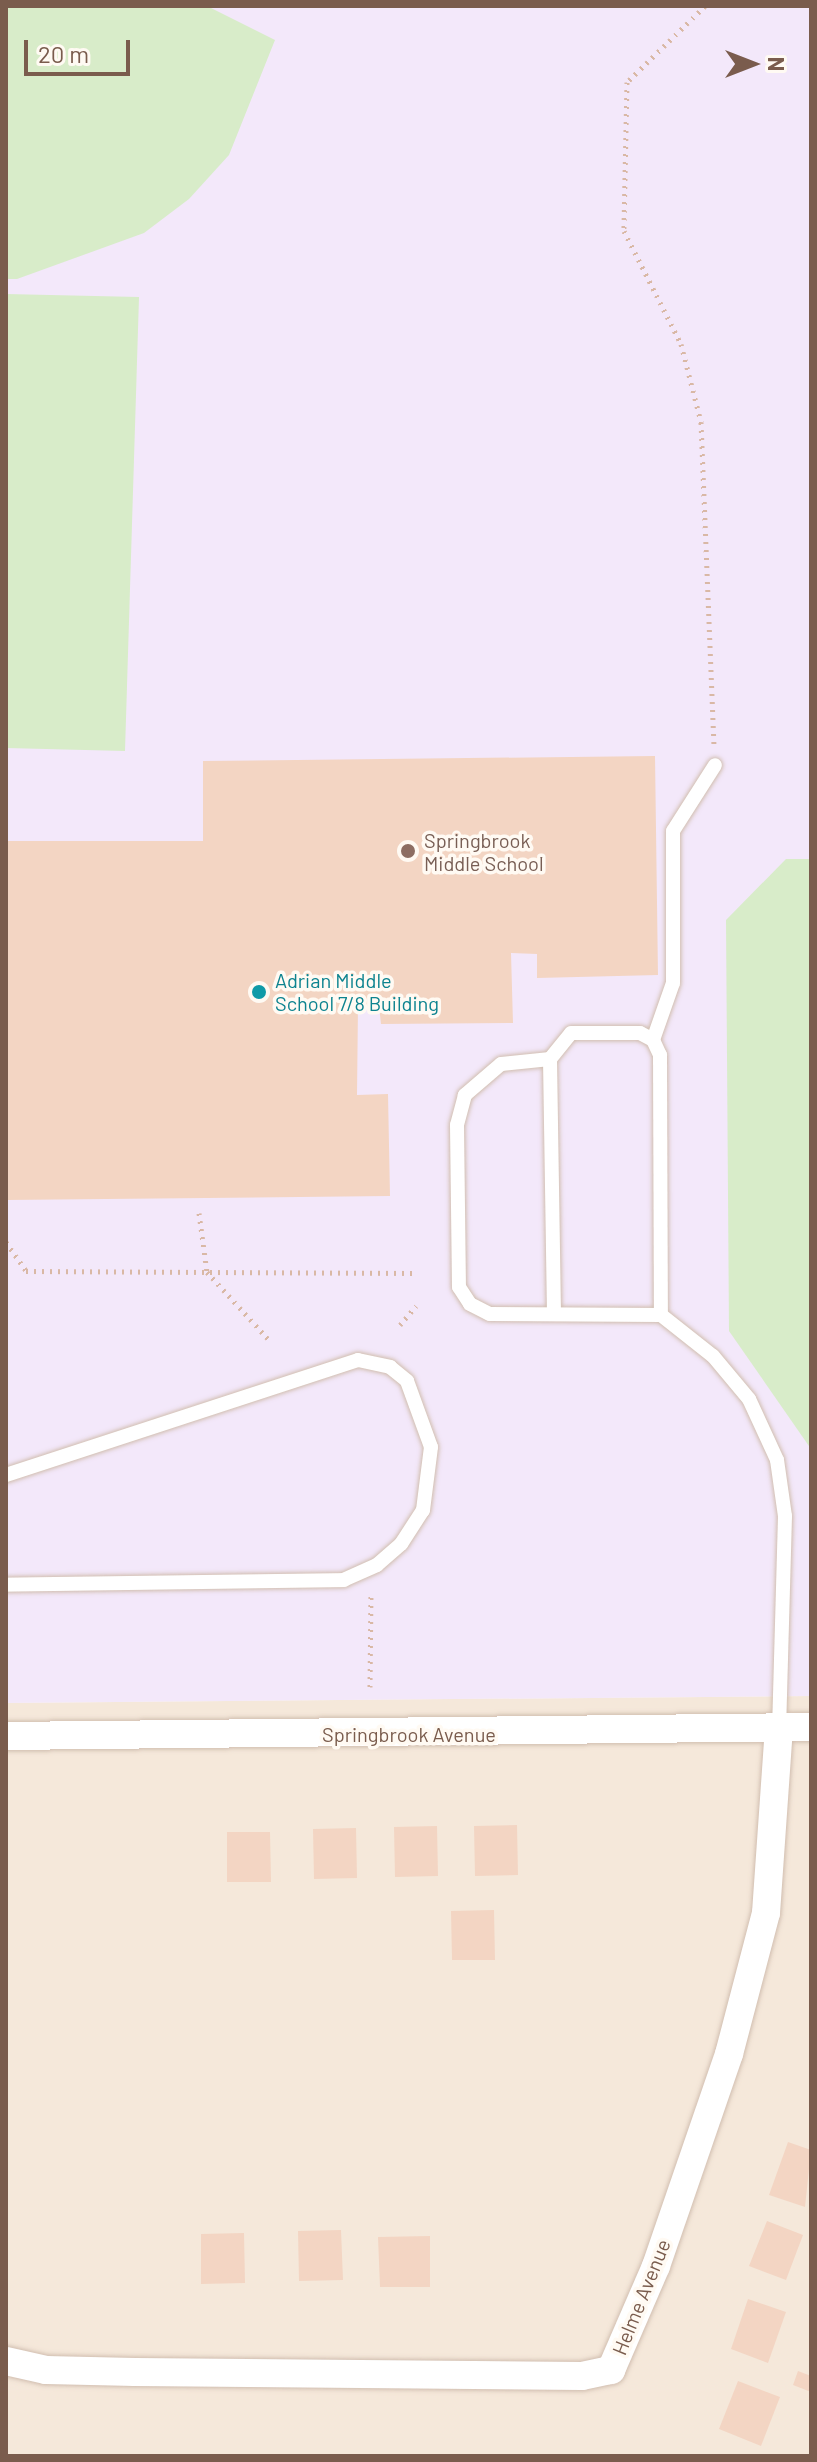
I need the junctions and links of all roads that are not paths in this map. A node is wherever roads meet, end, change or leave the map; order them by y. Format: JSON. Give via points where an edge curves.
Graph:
{"nodes":[{"id":1,"x":715,"y":765,"type":"road end"},
{"id":2,"x":653,"y":1040,"type":"junction"},
{"id":3,"x":550,"y":1059,"type":"junction"},
{"id":4,"x":554,"y":1314,"type":"junction"},
{"id":5,"x":661,"y":1315,"type":"junction"},
{"id":6,"x":6,"y":1475,"type":"edge"},
{"id":7,"x":6,"y":1585,"type":"edge"},
{"id":8,"x":811,"y":1727,"type":"edge"},
{"id":9,"x":779,"y":1728,"type":"junction"},
{"id":10,"x":6,"y":1736,"type":"edge"},
{"id":11,"x":6,"y":2361,"type":"edge"}],
"edges":[{"from":1,"to":2,"type":"lane","via":[[673,831],[673,983]]},
{"from":2,"to":3,"type":"lane","via":[[640,1033],[571,1033]]},
{"from":2,"to":5,"type":"lane","via":[[660,1055]]},
{"from":3,"to":4,"type":"lane"},
{"from":3,"to":4,"type":"lane","via":[[501,1064],[465,1095],[457,1125],[455,1269],[470,1304],[490,1314]]},
{"from":4,"to":5,"type":"lane"},
{"from":5,"to":9,"type":"lane","via":[[713,1356],[749,1399],[777,1460],[785,1516]]},
{"from":6,"to":7,"type":"lane","via":[[358,1360],[390,1367],[407,1381],[431,1447],[423,1510],[401,1544],[377,1565],[344,1580]]},
{"from":8,"to":9,"type":"street","name":"Springbrook Avenue"},
{"from":9,"to":10,"type":"street","name":"Springbrook Avenue"},
{"from":9,"to":11,"type":"street","name":"Helme Avenue","via":[[766,1913],[740,2013],[656,2266],[611,2370],[582,2376],[135,2372],[46,2370]]}]}
